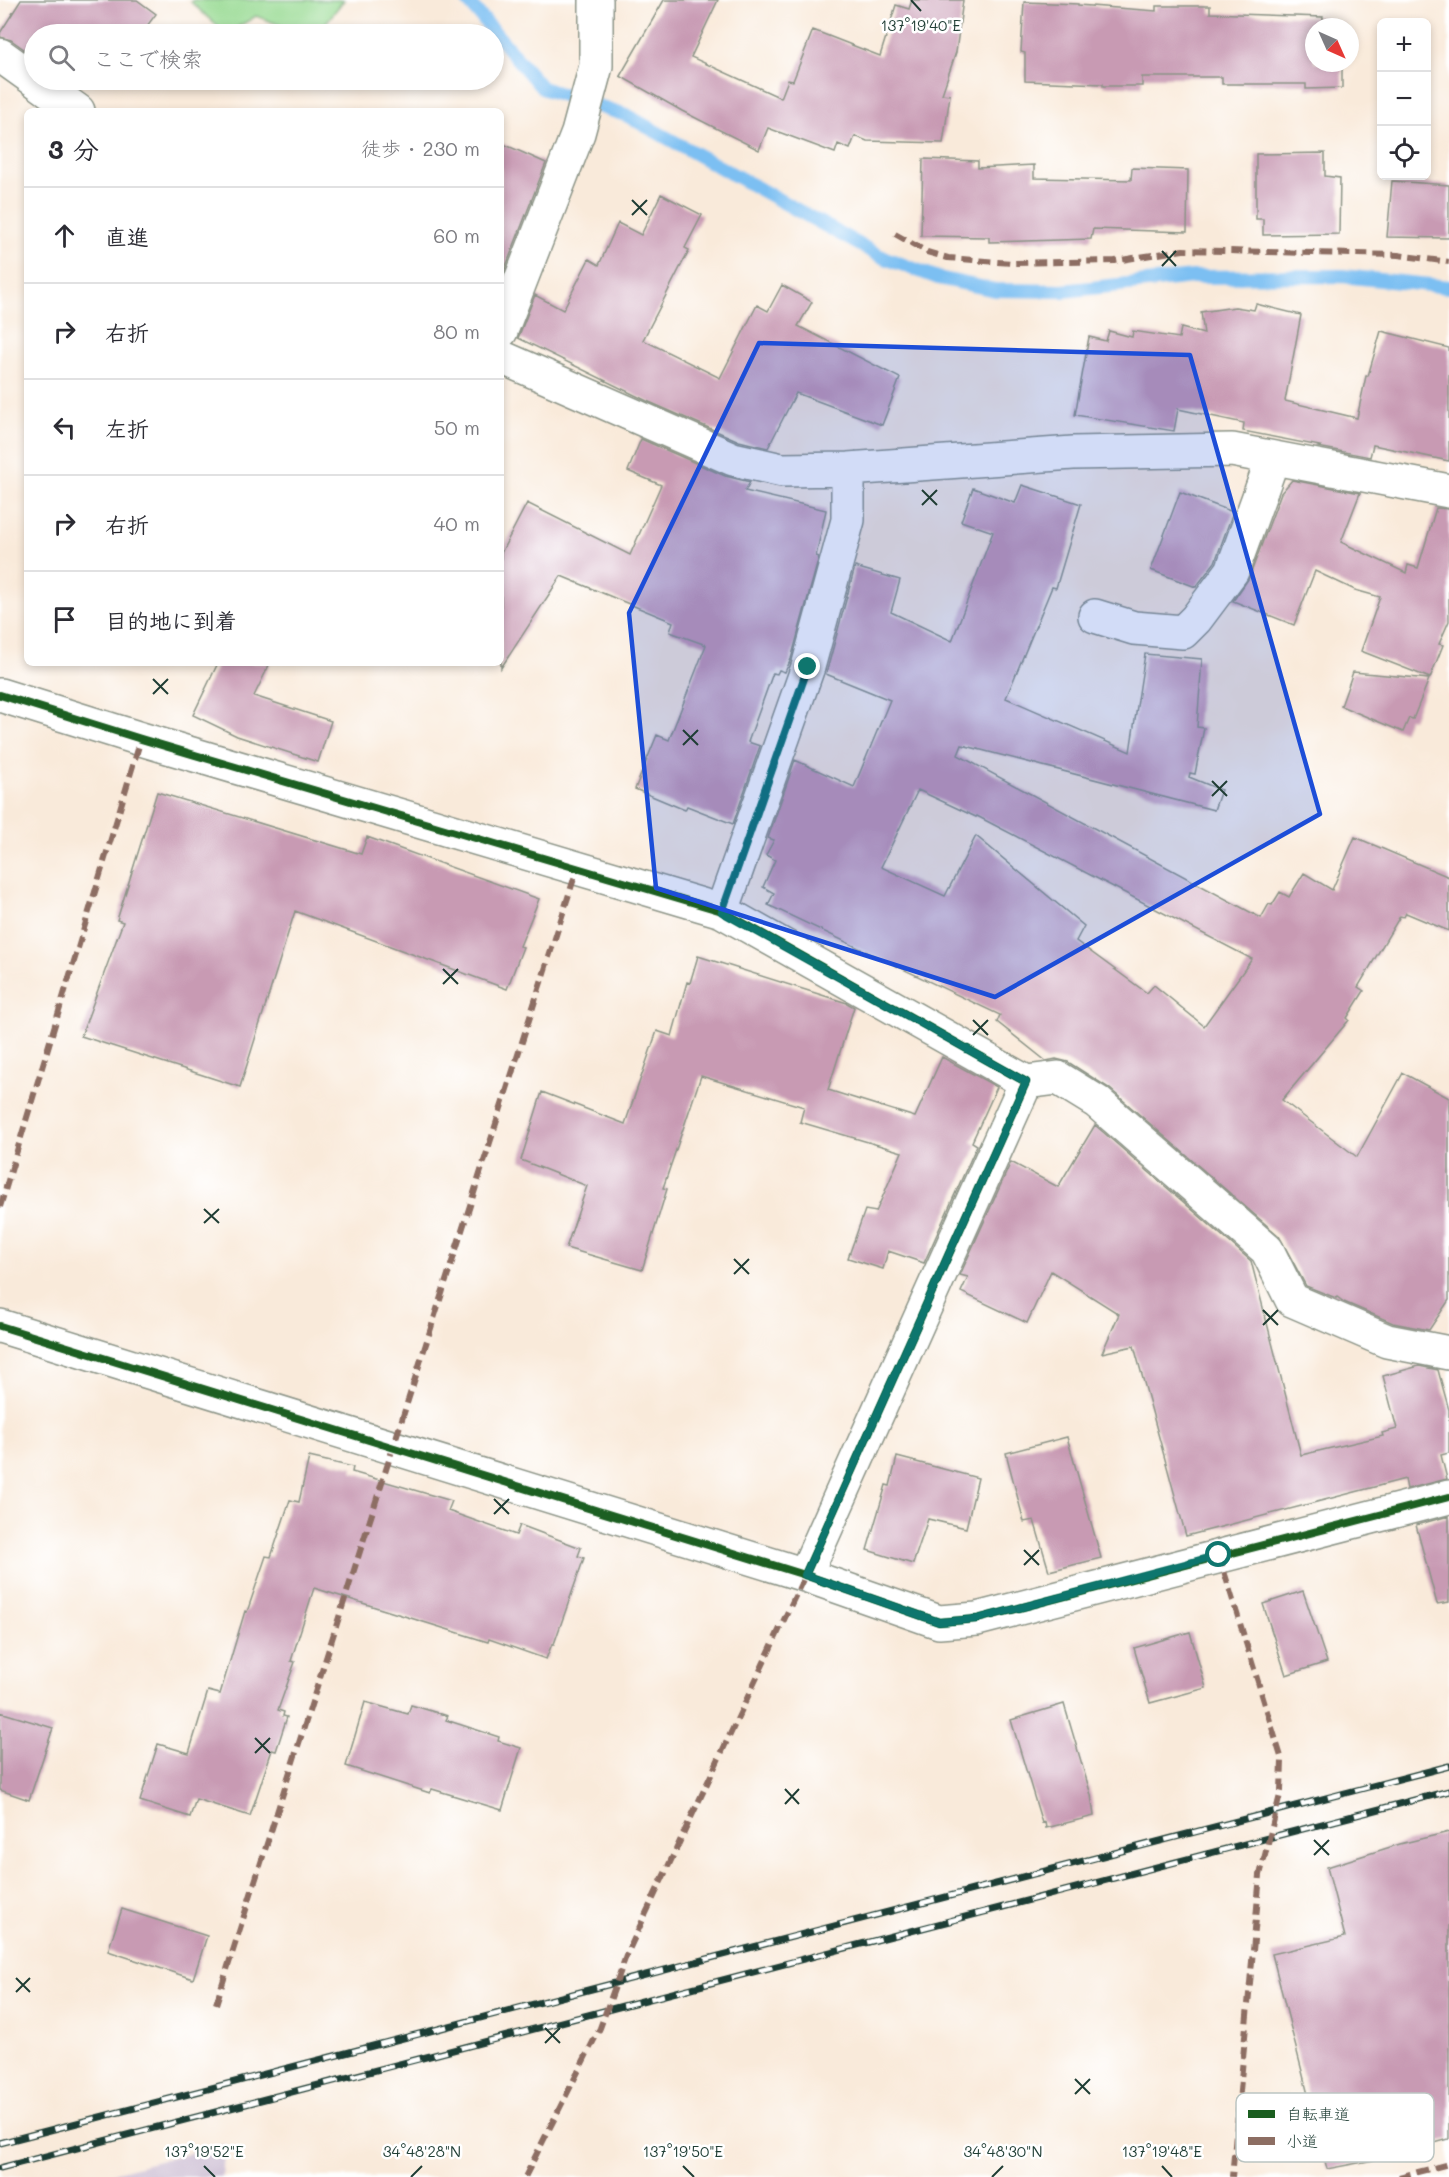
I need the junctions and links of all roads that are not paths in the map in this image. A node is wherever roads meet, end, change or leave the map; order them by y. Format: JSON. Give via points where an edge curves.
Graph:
{"nodes":[{"id":1,"x":596,"y":0,"type":"edge"},
{"id":2,"x":0,"y":55,"type":"edge"},
{"id":3,"x":24,"y":72,"type":"edge"},
{"id":4,"x":49,"y":90,"type":"edge"},
{"id":5,"x":74,"y":108,"type":"edge"},
{"id":6,"x":504,"y":323,"type":"edge"},
{"id":7,"x":504,"y":358,"type":"edge"},
{"id":8,"x":1273,"y":458,"type":"junction"},
{"id":9,"x":848,"y":469,"type":"junction"},
{"id":10,"x":1449,"y":491,"type":"edge"},
{"id":11,"x":1095,"y":616,"type":"dead end"},
{"id":12,"x":0,"y":695,"type":"edge"},
{"id":13,"x":722,"y":912,"type":"junction"},
{"id":14,"x":1026,"y":1082,"type":"junction"},
{"id":15,"x":0,"y":1326,"type":"edge"},
{"id":16,"x":1449,"y":1353,"type":"edge"},
{"id":17,"x":1449,"y":1497,"type":"edge"},
{"id":18,"x":805,"y":1575,"type":"junction"}],
"edges":[{"from":1,"to":6,"type":"street","via":[[596,66],[578,133]]},
{"from":2,"to":3,"type":"street"},
{"from":4,"to":5,"type":"street"},
{"from":7,"to":9,"type":"street","via":[[733,459],[782,470]]},
{"from":8,"to":9,"type":"street","via":[[1232,450],[1073,453]]},
{"from":8,"to":10,"type":"street"},
{"from":8,"to":11,"type":"street","via":[[1232,571],[1183,632],[1134,628]]},
{"from":9,"to":13,"type":"street","via":[[848,520],[808,667]]},
{"from":12,"to":13,"type":"street"},
{"from":13,"to":14,"type":"street"},
{"from":14,"to":16,"type":"street","via":[[1058,1078],[1097,1102],[1267,1250],[1292,1300],[1387,1341]]},
{"from":14,"to":18,"type":"street"},
{"from":15,"to":18,"type":"street"},
{"from":17,"to":18,"type":"street","via":[[977,1619],[939,1622]]}]}
